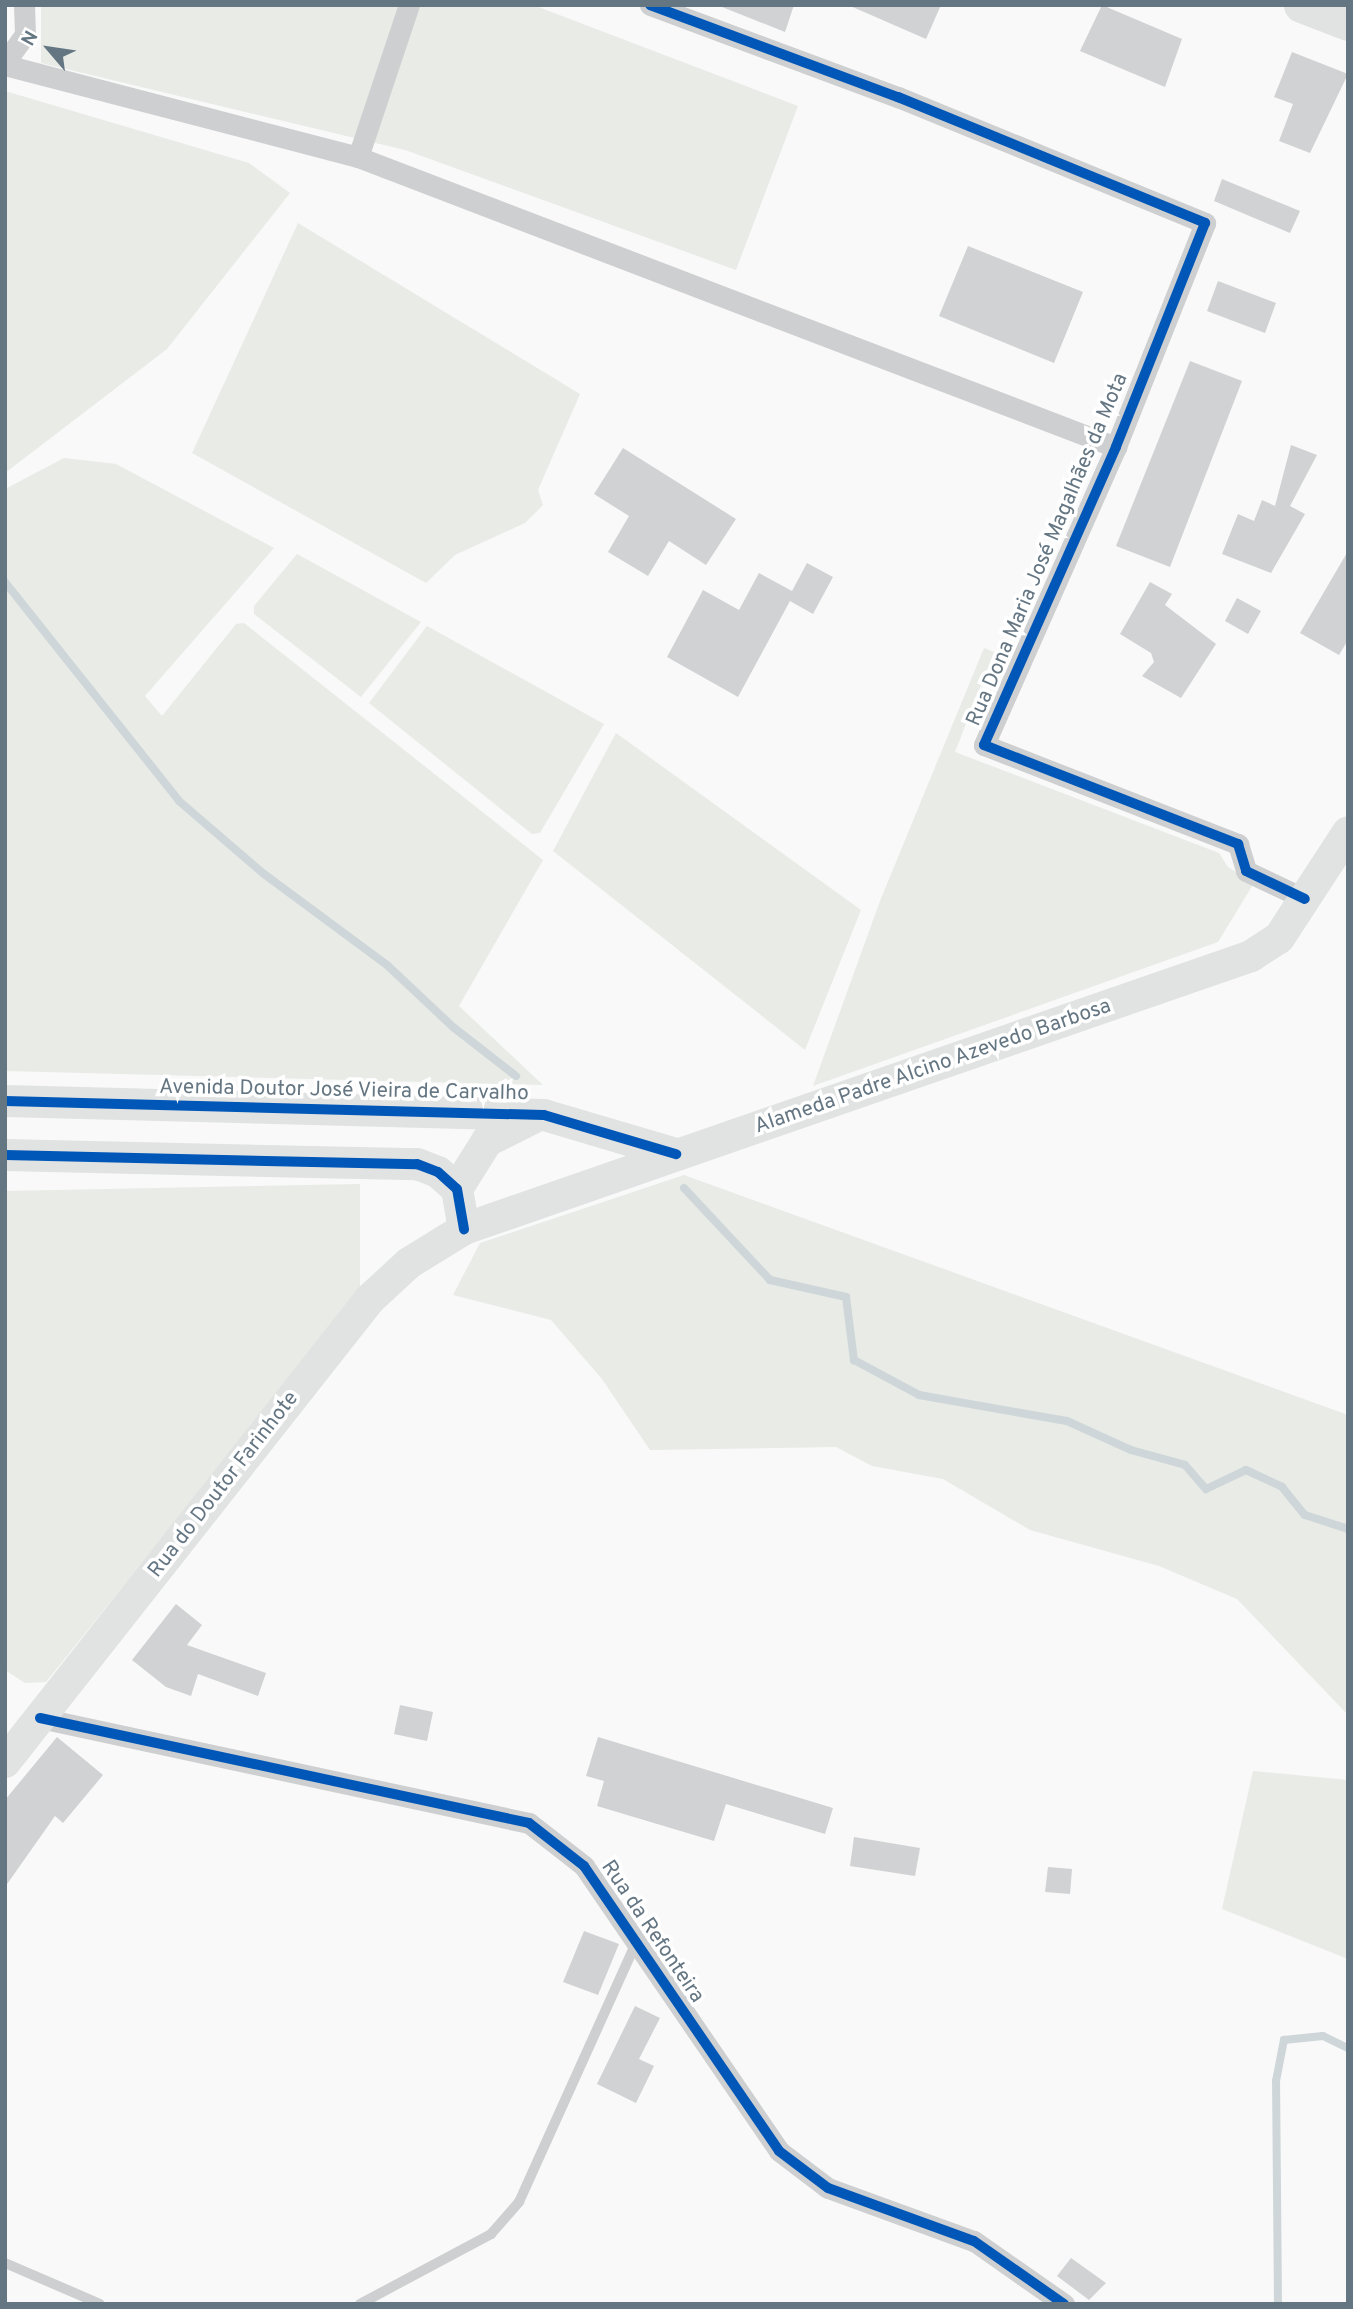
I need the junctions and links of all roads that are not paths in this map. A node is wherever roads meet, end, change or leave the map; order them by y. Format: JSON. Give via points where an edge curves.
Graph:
{"nodes":[{"id":1,"x":24,"y":5,"type":"edge"},
{"id":2,"x":409,"y":5,"type":"edge"},
{"id":3,"x":650,"y":5,"type":"edge"},
{"id":4,"x":1301,"y":5,"type":"edge"},
{"id":5,"x":1348,"y":23,"type":"edge"},
{"id":6,"x":5,"y":63,"type":"edge"},
{"id":7,"x":358,"y":157,"type":"junction"},
{"id":8,"x":1116,"y":447,"type":"junction"},
{"id":9,"x":1345,"y":843,"type":"edge"},
{"id":10,"x":1305,"y":899,"type":"junction"},
{"id":11,"x":5,"y":1101,"type":"edge"},
{"id":12,"x":544,"y":1115,"type":"junction"},
{"id":13,"x":676,"y":1154,"type":"junction"},
{"id":14,"x":5,"y":1155,"type":"edge"},
{"id":15,"x":457,"y":1189,"type":"junction"},
{"id":16,"x":464,"y":1229,"type":"junction"},
{"id":17,"x":40,"y":1718,"type":"junction"},
{"id":18,"x":5,"y":1762,"type":"edge"},
{"id":19,"x":636,"y":1943,"type":"junction"},
{"id":20,"x":5,"y":2263,"type":"edge"},
{"id":21,"x":100,"y":2304,"type":"edge"},
{"id":22,"x":360,"y":2304,"type":"edge"},
{"id":23,"x":1064,"y":2304,"type":"edge"}],
"edges":[{"from":1,"to":6,"type":"street","via":[[25,34]]},
{"from":2,"to":7,"type":"street"},
{"from":3,"to":8,"type":"street","name":"Rua Dona Maria José Magalhães da Mota","via":[[898,97],[1205,223]]},
{"from":4,"to":5,"type":"main road"},
{"from":6,"to":7,"type":"street"},
{"from":7,"to":8,"type":"street"},
{"from":8,"to":10,"type":"street","name":"Rua Dona Maria José Magalhães da Mota","via":[[984,745],[1238,844],[1247,871]]},
{"from":9,"to":10,"type":"main road","name":"Alameda Padre Alcino Azevedo Barbosa"},
{"from":10,"to":13,"type":"main road","name":"Alameda Padre Alcino Azevedo Barbosa","via":[[1279,939],[1251,956]]},
{"from":11,"to":12,"type":"main road","name":"Avenida Doutor José Vieira de Carvalho"},
{"from":12,"to":13,"type":"main road","name":"Avenida Doutor José Vieira de Carvalho"},
{"from":12,"to":15,"type":"main road","via":[[487,1141]]},
{"from":13,"to":16,"type":"main road","name":"Alameda Padre Alcino Azevedo Barbosa"},
{"from":14,"to":15,"type":"main road","via":[[416,1164],[438,1172]]},
{"from":15,"to":16,"type":"main road"},
{"from":16,"to":17,"type":"main road","name":"Rua do Doutor Farinhote","via":[[409,1263],[370,1299]]},
{"from":17,"to":18,"type":"main road","name":"Rua do Doutor Farinhote"},
{"from":17,"to":19,"type":"street","name":"Rua da Refonteira","via":[[529,1824],[584,1866]]},
{"from":19,"to":22,"type":"lane","via":[[519,2202],[491,2234]]},
{"from":19,"to":23,"type":"street","name":"Rua da Refonteira","via":[[779,2151],[828,2188],[974,2241]]},
{"from":20,"to":21,"type":"lane"}]}
